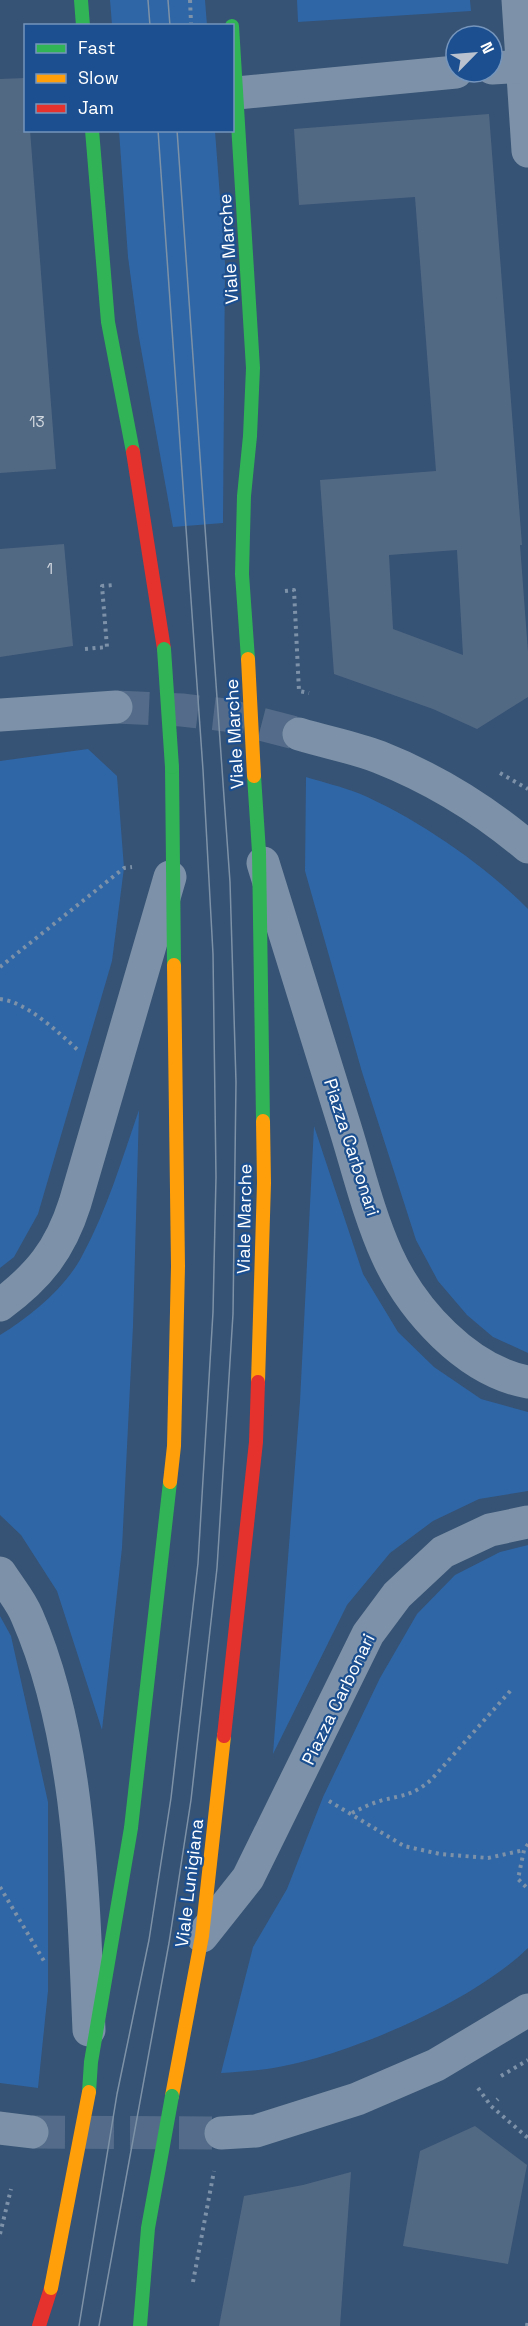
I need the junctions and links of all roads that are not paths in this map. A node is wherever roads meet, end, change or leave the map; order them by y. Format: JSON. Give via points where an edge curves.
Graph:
{"nodes":[{"id":1,"x":81,"y":0,"type":"edge"},
{"id":2,"x":518,"y":0,"type":"edge"},
{"id":3,"x":231,"y":9,"type":"dead end"},
{"id":4,"x":83,"y":24,"type":"edge"},
{"id":5,"x":232,"y":24,"type":"edge"},
{"id":6,"x":234,"y":53,"type":"edge"},
{"id":7,"x":514,"y":66,"type":"edge"},
{"id":8,"x":444,"y":73,"type":"edge"},
{"id":9,"x":237,"y":93,"type":"junction"},
{"id":10,"x":92,"y":132,"type":"edge"},
{"id":11,"x":528,"y":151,"type":"edge"},
{"id":12,"x":116,"y":707,"type":"tunnel mouth"},
{"id":13,"x":0,"y":715,"type":"edge"},
{"id":14,"x":299,"y":734,"type":"tunnel mouth"},
{"id":15,"x":528,"y":847,"type":"edge"},
{"id":16,"x":259,"y":852,"type":"junction"},
{"id":17,"x":174,"y":864,"type":"junction"},
{"id":18,"x":0,"y":1305,"type":"edge"},
{"id":19,"x":528,"y":1382,"type":"edge"},
{"id":20,"x":256,"y":1442,"type":"joint"},
{"id":21,"x":528,"y":1522,"type":"edge"},
{"id":22,"x":0,"y":1573,"type":"edge"},
{"id":23,"x":202,"y":1936,"type":"junction"},
{"id":24,"x":528,"y":2010,"type":"edge"},
{"id":25,"x":90,"y":2077,"type":"junction"},
{"id":26,"x":0,"y":2128,"type":"edge"},
{"id":27,"x":32,"y":2132,"type":"tunnel mouth"},
{"id":28,"x":221,"y":2133,"type":"tunnel mouth"},
{"id":29,"x":39,"y":2326,"type":"edge"},
{"id":30,"x":140,"y":2326,"type":"edge"}],
"edges":[{"from":1,"to":4,"type":"main road"},
{"from":2,"to":7,"type":"street"},
{"from":3,"to":5,"type":"main road","name":"Viale Marche"},
{"from":6,"to":9,"type":"main road","name":"Viale Marche"},
{"from":7,"to":11,"type":"street"},
{"from":8,"to":9,"type":"street"},
{"from":9,"to":16,"type":"main road","name":"Viale Marche","bridge":true,"via":[[253,369],[242,563]]},
{"from":10,"to":17,"type":"main road","bridge":true,"via":[[108,322],[136,467],[164,649]]},
{"from":12,"to":13,"type":"street"},
{"from":14,"to":15,"type":"street","via":[[378,756],[458,794]]},
{"from":16,"to":19,"type":"street","name":"Piazza Carbonari","via":[[387,1256],[410,1295],[441,1332],[476,1362]]},
{"from":16,"to":20,"type":"main road","name":"Viale Marche","via":[[264,1183]]},
{"from":17,"to":18,"type":"street","via":[[64,1235],[34,1277]]},
{"from":17,"to":25,"type":"main road","via":[[178,1266],[174,1446],[131,1828]]},
{"from":20,"to":23,"type":"main road","name":"Viale Lunigiana"},
{"from":21,"to":23,"type":"street","name":"Piazza Carbonari","via":[[490,1530],[443,1552],[397,1595],[368,1634],[248,1878]]},
{"from":22,"to":25,"type":"street","via":[[26,1613],[48,1669],[69,1767],[83,1906]]},
{"from":23,"to":30,"type":"main road","name":"Viale Lunigiana","bridge":true,"via":[[148,2228]]},
{"from":24,"to":28,"type":"street","via":[[435,2065],[357,2099],[256,2131]]},
{"from":25,"to":29,"type":"main road","bridge":true,"via":[[51,2289]]},
{"from":26,"to":27,"type":"street"}]}
